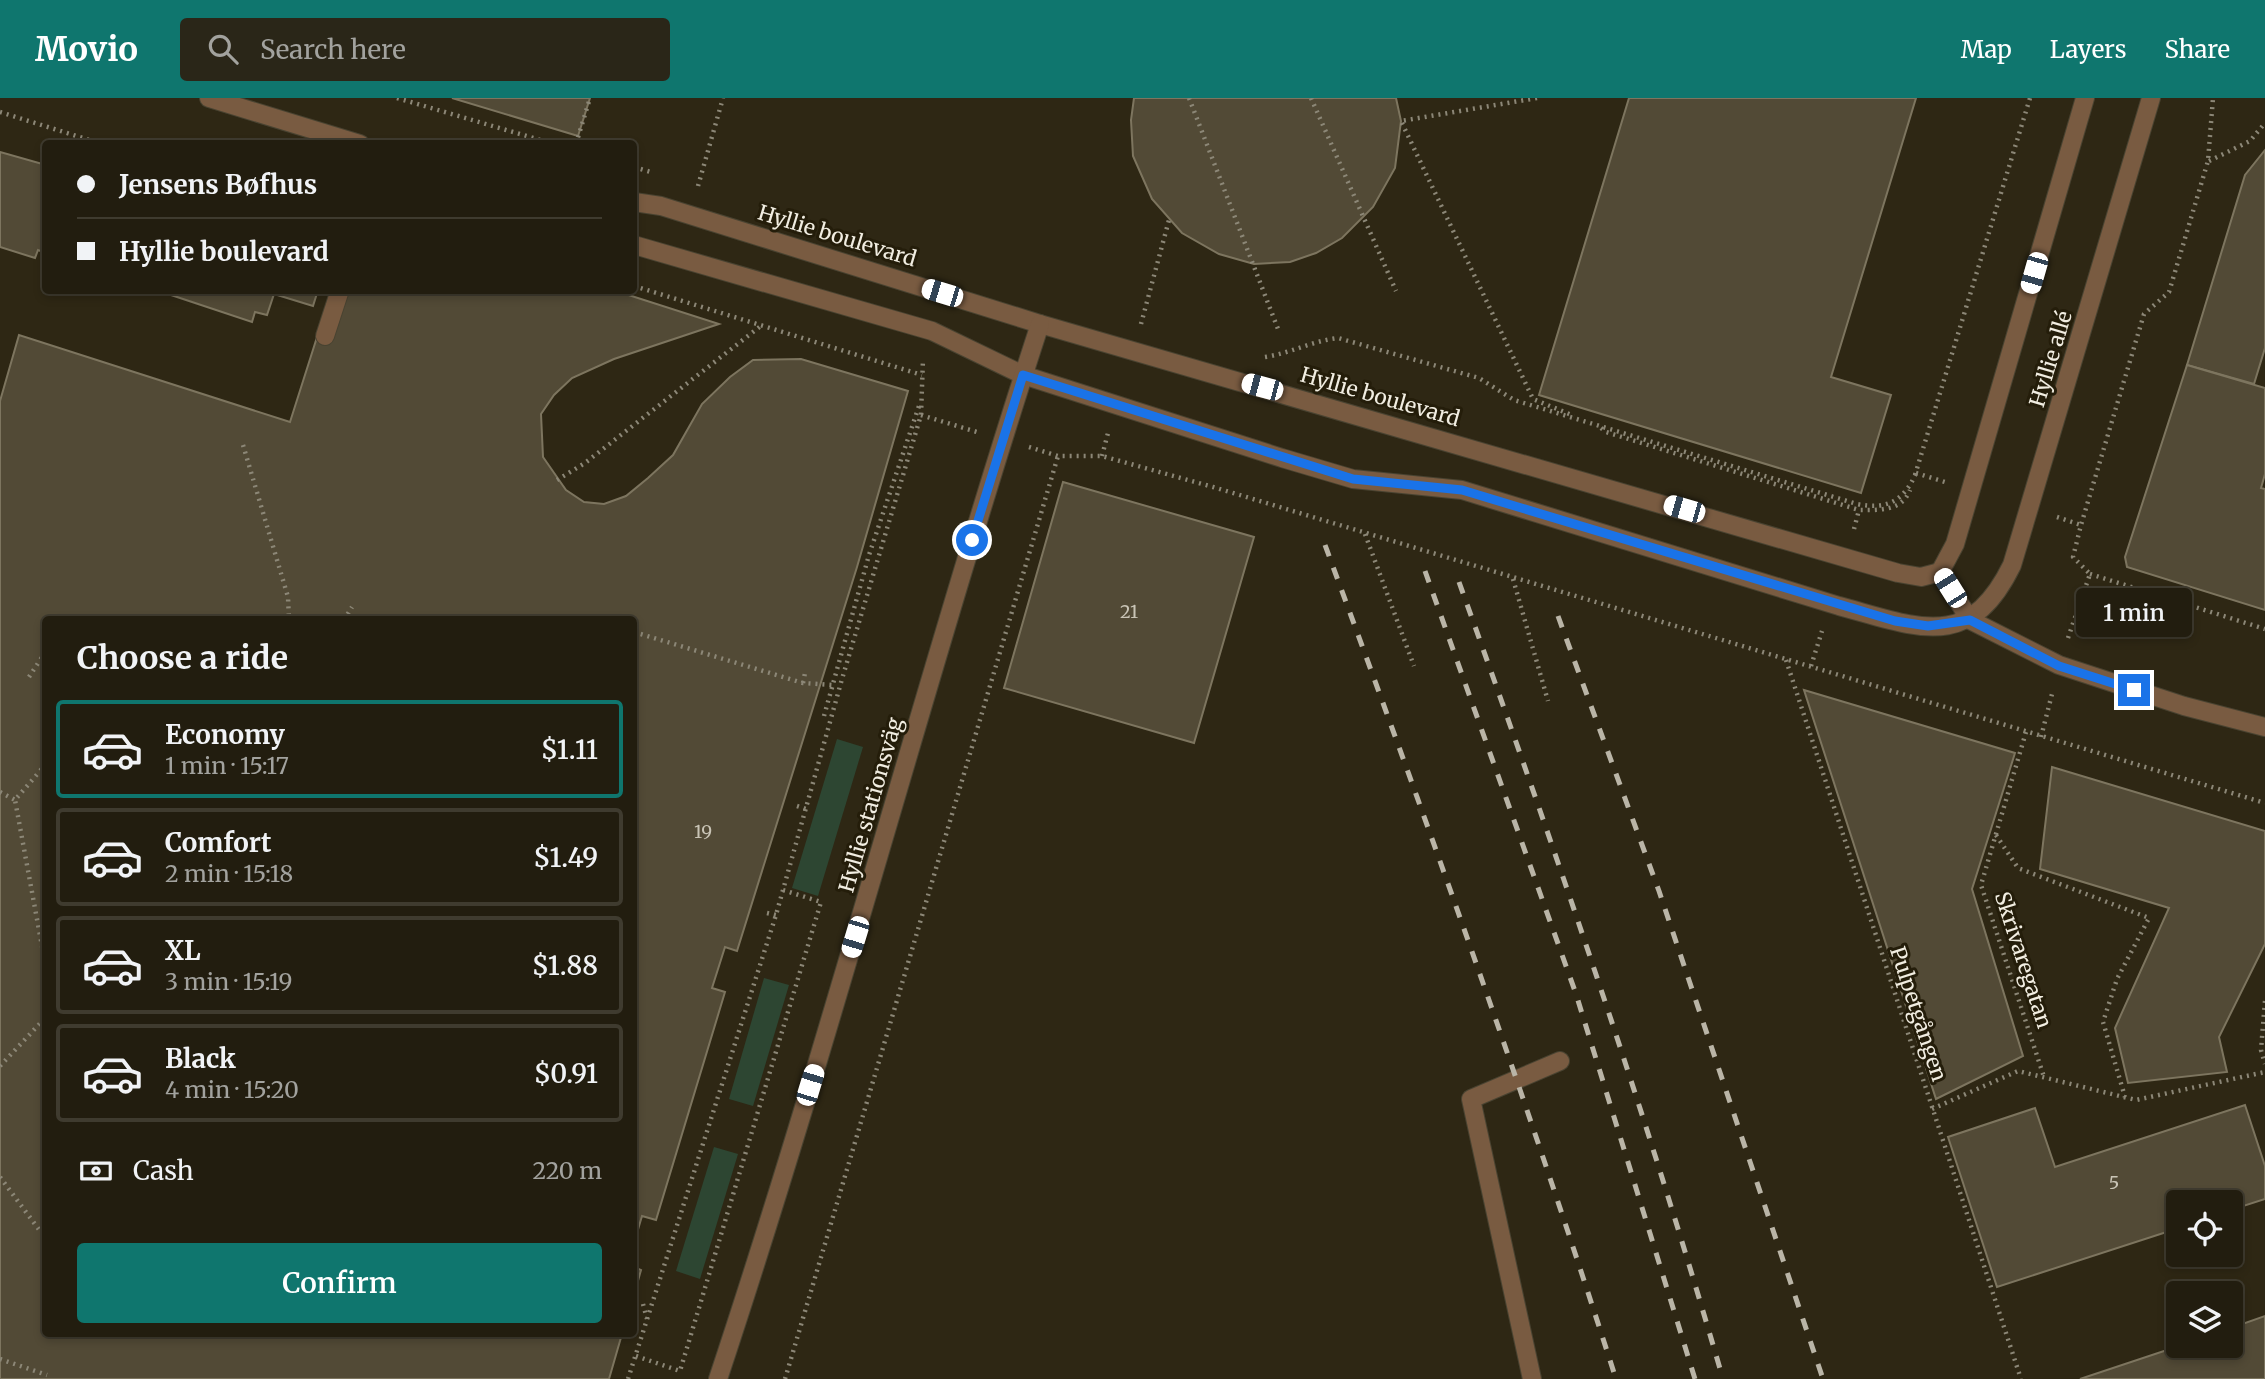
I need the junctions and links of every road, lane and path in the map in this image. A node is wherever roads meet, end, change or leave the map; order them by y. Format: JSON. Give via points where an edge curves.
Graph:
{"nodes":[{"id":1,"x":209,"y":98,"type":"edge"},
{"id":2,"x":397,"y":98,"type":"edge"},
{"id":3,"x":590,"y":98,"type":"edge"},
{"id":4,"x":723,"y":98,"type":"edge"},
{"id":5,"x":1189,"y":98,"type":"edge"},
{"id":6,"x":1311,"y":98,"type":"edge"},
{"id":7,"x":1537,"y":98,"type":"edge"},
{"id":8,"x":2030,"y":98,"type":"edge"},
{"id":9,"x":2085,"y":98,"type":"edge"},
{"id":10,"x":2151,"y":98,"type":"edge"},
{"id":11,"x":2213,"y":98,"type":"edge"},
{"id":12,"x":0,"y":112,"type":"edge"},
{"id":13,"x":2265,"y":124,"type":"edge"},
{"id":14,"x":89,"y":140,"type":"edge"},
{"id":15,"x":347,"y":140,"type":"edge"},
{"id":16,"x":540,"y":140,"type":"edge"},
{"id":17,"x":577,"y":140,"type":"edge"},
{"id":18,"x":2208,"y":162,"type":"junction"},
{"id":19,"x":698,"y":186,"type":"dead end"},
{"id":20,"x":637,"y":202,"type":"edge"},
{"id":21,"x":1169,"y":220,"type":"dead end"},
{"id":22,"x":637,"y":246,"type":"edge"},
{"id":23,"x":637,"y":287,"type":"edge"},
{"id":24,"x":1396,"y":291,"type":"dead end"},
{"id":25,"x":339,"y":294,"type":"edge"},
{"id":26,"x":1130,"y":316,"type":"dead end"},
{"id":27,"x":1142,"y":320,"type":"junction"},
{"id":28,"x":1040,"y":324,"type":"junction"},
{"id":29,"x":1155,"y":324,"type":"dead end"},
{"id":30,"x":762,"y":325,"type":"junction"},
{"id":31,"x":1278,"y":329,"type":"dead end"},
{"id":32,"x":1140,"y":330,"type":"dead end"},
{"id":33,"x":325,"y":336,"type":"dead end"},
{"id":34,"x":1252,"y":353,"type":"dead end"},
{"id":35,"x":922,"y":375,"type":"dead end"},
{"id":36,"x":1023,"y":375,"type":"junction"},
{"id":37,"x":923,"y":396,"type":"dead end"},
{"id":38,"x":921,"y":415,"type":"dead end"},
{"id":39,"x":1600,"y":426,"type":"junction"},
{"id":40,"x":243,"y":445,"type":"dead end"},
{"id":41,"x":557,"y":480,"type":"dead end"},
{"id":42,"x":1364,"y":533,"type":"junction"},
{"id":43,"x":1940,"y":572,"type":"junction"},
{"id":44,"x":2090,"y":574,"type":"junction"},
{"id":45,"x":1513,"y":578,"type":"junction"},
{"id":46,"x":352,"y":607,"type":"dead end"},
{"id":47,"x":289,"y":616,"type":"edge"},
{"id":48,"x":346,"y":616,"type":"edge"},
{"id":49,"x":1970,"y":620,"type":"junction"},
{"id":50,"x":2265,"y":629,"type":"edge"},
{"id":51,"x":637,"y":633,"type":"edge"},
{"id":52,"x":42,"y":656,"type":"edge"},
{"id":53,"x":1785,"y":659,"type":"junction"},
{"id":54,"x":1414,"y":666,"type":"dead end"},
{"id":55,"x":2059,"y":666,"type":"junction"},
{"id":56,"x":805,"y":673,"type":"dead end"},
{"id":57,"x":29,"y":677,"type":"dead end"},
{"id":58,"x":803,"y":683,"type":"junction"},
{"id":59,"x":832,"y":685,"type":"junction"},
{"id":60,"x":1548,"y":701,"type":"dead end"},
{"id":61,"x":824,"y":716,"type":"dead end"},
{"id":62,"x":2265,"y":727,"type":"edge"},
{"id":63,"x":2026,"y":732,"type":"junction"},
{"id":64,"x":2041,"y":737,"type":"junction"},
{"id":65,"x":42,"y":769,"type":"edge"},
{"id":66,"x":0,"y":792,"type":"edge"},
{"id":67,"x":15,"y":800,"type":"junction"},
{"id":68,"x":2265,"y":803,"type":"edge"},
{"id":69,"x":797,"y":806,"type":"dead end"},
{"id":70,"x":806,"y":809,"type":"junction"},
{"id":71,"x":1996,"y":835,"type":"junction"},
{"id":72,"x":783,"y":890,"type":"junction"},
{"id":73,"x":767,"y":913,"type":"dead end"},
{"id":74,"x":776,"y":915,"type":"junction"},
{"id":75,"x":42,"y":946,"type":"edge"},
{"id":76,"x":2265,"y":1001,"type":"edge"},
{"id":77,"x":42,"y":1021,"type":"edge"},
{"id":78,"x":1560,"y":1061,"type":"dead end"},
{"id":79,"x":2265,"y":1064,"type":"edge"},
{"id":80,"x":0,"y":1066,"type":"edge"},
{"id":81,"x":2265,"y":1072,"type":"edge"},
{"id":82,"x":2044,"y":1077,"type":"junction"},
{"id":83,"x":2125,"y":1097,"type":"junction"},
{"id":84,"x":1932,"y":1109,"type":"junction"},
{"id":85,"x":0,"y":1177,"type":"edge"},
{"id":86,"x":42,"y":1234,"type":"edge"},
{"id":87,"x":643,"y":1304,"type":"dead end"},
{"id":88,"x":647,"y":1320,"type":"junction"},
{"id":89,"x":636,"y":1356,"type":"junction"},
{"id":90,"x":0,"y":1359,"type":"edge"},
{"id":91,"x":47,"y":1375,"type":"dead end"},
{"id":92,"x":718,"y":1378,"type":"edge"},
{"id":93,"x":628,"y":1379,"type":"edge"},
{"id":94,"x":785,"y":1379,"type":"edge"},
{"id":95,"x":1531,"y":1379,"type":"edge"},
{"id":96,"x":2021,"y":1379,"type":"edge"}],
"edges":[{"from":1,"to":15,"type":"street"},
{"from":2,"to":16,"type":"path"},
{"from":3,"to":17,"type":"path"},
{"from":4,"to":19,"type":"path"},
{"from":5,"to":31,"type":"path"},
{"from":6,"to":24,"type":"path"},
{"from":7,"to":39,"type":"path","via":[[1401,121],[1533,399]]},
{"from":8,"to":39,"type":"path","via":[[1916,473],[1908,491],[1891,505],[1876,508]]},
{"from":9,"to":43,"type":"street","name":"Hyllie allé","via":[[1955,544]]},
{"from":10,"to":49,"type":"street","name":"Hyllie allé","via":[[2012,565],[1986,608]]},
{"from":11,"to":18,"type":"path"},
{"from":12,"to":14,"type":"path"},
{"from":13,"to":18,"type":"path","via":[[2250,141]]},
{"from":18,"to":44,"type":"path","via":[[2169,292],[2144,314],[2081,525],[2073,557]]},
{"from":20,"to":28,"type":"street","name":"Hyllie boulevard","via":[[661,206]]},
{"from":21,"to":27,"type":"path"},
{"from":22,"to":36,"type":"street","via":[[932,331]]},
{"from":23,"to":30,"type":"path"},
{"from":25,"to":33,"type":"street"},
{"from":26,"to":27,"type":"path"},
{"from":27,"to":29,"type":"path"},
{"from":27,"to":32,"type":"path"},
{"from":28,"to":36,"type":"street","name":"Hyllie stationsväg"},
{"from":28,"to":43,"type":"street","name":"Hyllie boulevard","via":[[1898,573],[1921,577]]},
{"from":30,"to":35,"type":"path"},
{"from":30,"to":41,"type":"path"},
{"from":34,"to":39,"type":"path","via":[[1264,357],[1288,354],[1315,340],[1338,338],[1479,378],[1514,400]]},
{"from":36,"to":49,"type":"street","via":[[1353,479],[1462,490],[1895,621],[1928,626]]},
{"from":36,"to":92,"type":"street","name":"Hyllie stationsväg"},
{"from":37,"to":59,"type":"path","via":[[869,555]]},
{"from":38,"to":70,"type":"path"},
{"from":40,"to":47,"type":"path","via":[[288,597]]},
{"from":42,"to":45,"type":"path"},
{"from":42,"to":54,"type":"path"},
{"from":42,"to":94,"type":"path","via":[[1102,456],[1058,456]]},
{"from":43,"to":49,"type":"street"},
{"from":44,"to":50,"type":"path"},
{"from":44,"to":55,"type":"path"},
{"from":45,"to":53,"type":"path"},
{"from":45,"to":60,"type":"path"},
{"from":46,"to":48,"type":"path"},
{"from":49,"to":55,"type":"street"},
{"from":51,"to":58,"type":"path"},
{"from":52,"to":57,"type":"path"},
{"from":53,"to":63,"type":"path"},
{"from":53,"to":84,"type":"path","name":"Pulpetgången"},
{"from":55,"to":62,"type":"street"},
{"from":55,"to":64,"type":"path"},
{"from":56,"to":58,"type":"path"},
{"from":58,"to":59,"type":"path"},
{"from":59,"to":61,"type":"path"},
{"from":63,"to":64,"type":"path"},
{"from":63,"to":71,"type":"path","name":"Skrivaregatan"},
{"from":64,"to":68,"type":"path"},
{"from":65,"to":67,"type":"path"},
{"from":66,"to":67,"type":"path"},
{"from":67,"to":75,"type":"path"},
{"from":69,"to":70,"type":"path"},
{"from":70,"to":72,"type":"path"},
{"from":71,"to":82,"type":"path","name":"Skrivaregatan","via":[[1981,885]]},
{"from":71,"to":83,"type":"path","via":[[2018,868],[2148,918],[2117,979],[2103,1022]]},
{"from":72,"to":74,"type":"path"},
{"from":72,"to":89,"type":"path","via":[[821,902],[680,1371]]},
{"from":73,"to":74,"type":"path"},
{"from":74,"to":88,"type":"path"},
{"from":76,"to":79,"type":"path","via":[[2261,1050]]},
{"from":77,"to":80,"type":"path"},
{"from":78,"to":95,"type":"street","via":[[1471,1099]]},
{"from":81,"to":83,"type":"path","via":[[2136,1100]]},
{"from":82,"to":83,"type":"path"},
{"from":82,"to":84,"type":"path","via":[[2018,1071]]},
{"from":84,"to":96,"type":"path","name":"Pulpetgången"},
{"from":85,"to":86,"type":"path"},
{"from":87,"to":88,"type":"path"},
{"from":88,"to":89,"type":"path"},
{"from":89,"to":93,"type":"path"},
{"from":90,"to":91,"type":"path"}]}
